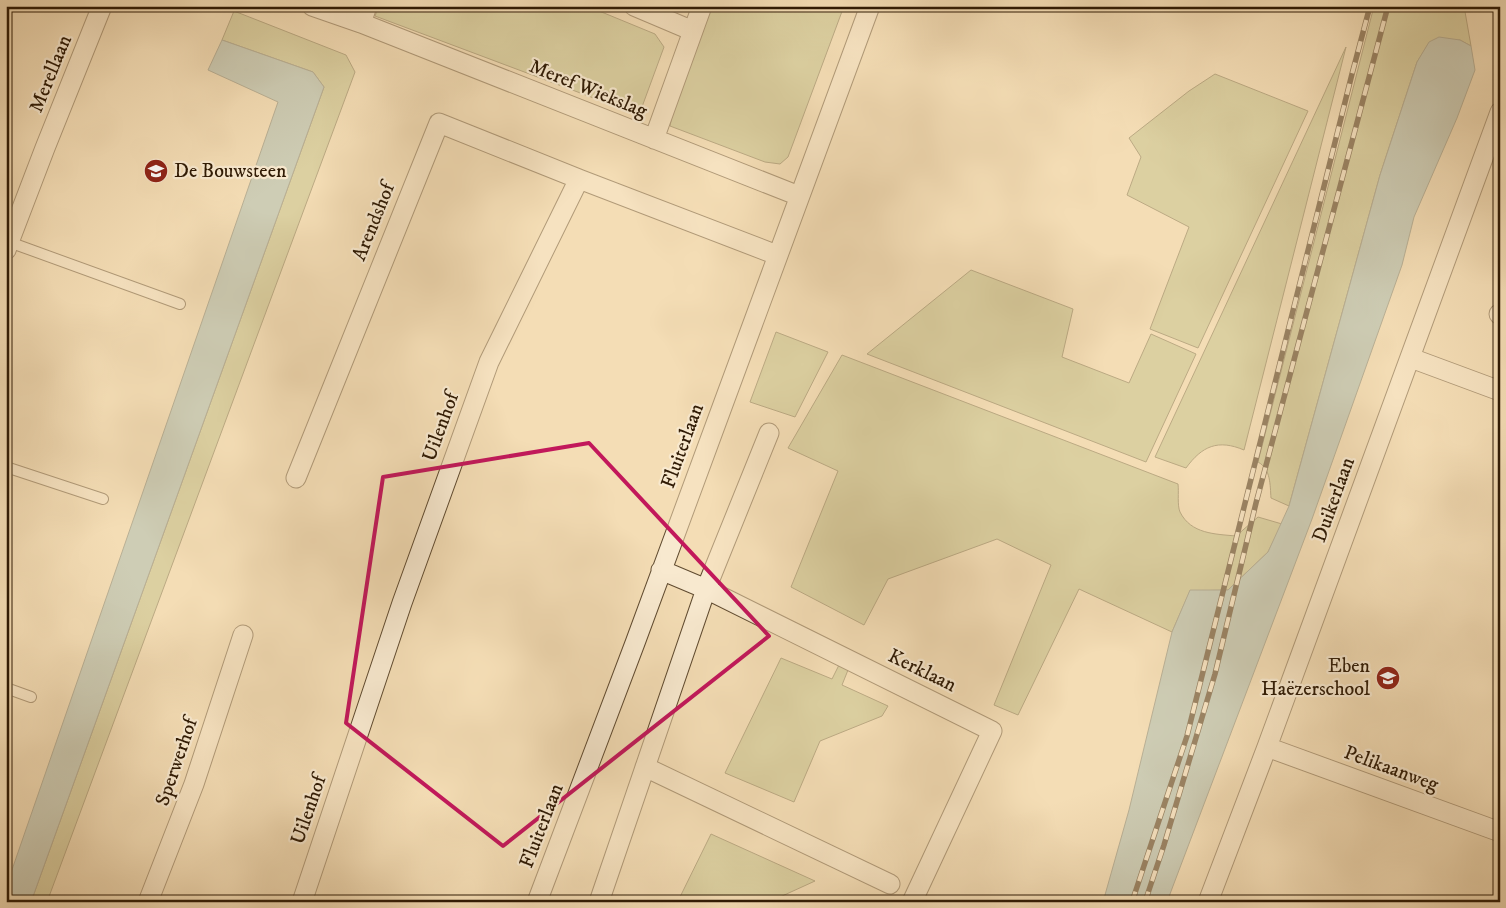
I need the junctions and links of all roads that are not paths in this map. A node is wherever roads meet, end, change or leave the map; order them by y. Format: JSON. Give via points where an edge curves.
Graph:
{"nodes":[{"id":1,"x":102,"y":6,"type":"edge"},
{"id":2,"x":312,"y":6,"type":"edge"},
{"id":3,"x":634,"y":6,"type":"edge"},
{"id":4,"x":702,"y":6,"type":"edge"},
{"id":5,"x":870,"y":6,"type":"edge"},
{"id":6,"x":364,"y":15,"type":"edge"},
{"id":7,"x":692,"y":31,"type":"junction"},
{"id":8,"x":1500,"y":112,"type":"edge"},
{"id":9,"x":654,"y":139,"type":"junction"},
{"id":10,"x":579,"y":179,"type":"junction"},
{"id":11,"x":800,"y":196,"type":"junction"},
{"id":12,"x":7,"y":245,"type":"edge"},
{"id":13,"x":777,"y":255,"type":"junction"},
{"id":14,"x":180,"y":304,"type":"dead end"},
{"id":15,"x":1411,"y":358,"type":"junction"},
{"id":16,"x":1500,"y":391,"type":"edge"},
{"id":17,"x":769,"y":433,"type":"dead end"},
{"id":18,"x":6,"y":467,"type":"edge"},
{"id":19,"x":296,"y":478,"type":"dead end"},
{"id":20,"x":103,"y":499,"type":"dead end"},
{"id":21,"x":661,"y":570,"type":"junction"},
{"id":22,"x":706,"y":589,"type":"junction"},
{"id":23,"x":243,"y":635,"type":"dead end"},
{"id":24,"x":6,"y":688,"type":"edge"},
{"id":25,"x":30,"y":697,"type":"dead end"},
{"id":26,"x":1267,"y":747,"type":"junction"},
{"id":27,"x":645,"y":767,"type":"junction"},
{"id":28,"x":1500,"y":832,"type":"edge"},
{"id":29,"x":890,"y":884,"type":"dead end"},
{"id":30,"x":148,"y":902,"type":"edge"},
{"id":31,"x":302,"y":902,"type":"edge"},
{"id":32,"x":537,"y":902,"type":"edge"},
{"id":33,"x":599,"y":902,"type":"edge"},
{"id":34,"x":912,"y":902,"type":"edge"},
{"id":35,"x":1208,"y":902,"type":"edge"}],
"edges":[{"from":1,"to":12,"type":"street","name":"Merellaan"},
{"from":2,"to":6,"type":"street","name":"Meref Wiekslag"},
{"from":3,"to":7,"type":"street"},
{"from":4,"to":7,"type":"street"},
{"from":5,"to":11,"type":"street","name":"Fluiterlaan"},
{"from":6,"to":9,"type":"street","name":"Meref Wiekslag"},
{"from":7,"to":9,"type":"street"},
{"from":8,"to":15,"type":"street","name":"Duikerlaan"},
{"from":9,"to":11,"type":"street","name":"Meref Wiekslag"},
{"from":10,"to":13,"type":"street"},
{"from":10,"to":19,"type":"street","name":"Arendshof","via":[[438,123]]},
{"from":10,"to":31,"type":"street","name":"Uilenhof","via":[[489,362],[402,603]]},
{"from":11,"to":13,"type":"street","name":"Fluiterlaan"},
{"from":12,"to":14,"type":"lane"},
{"from":13,"to":21,"type":"street","name":"Fluiterlaan"},
{"from":15,"to":16,"type":"street"},
{"from":15,"to":26,"type":"street","name":"Duikerlaan"},
{"from":17,"to":22,"type":"street"},
{"from":18,"to":20,"type":"lane"},
{"from":21,"to":22,"type":"street","name":"Kerklaan"},
{"from":21,"to":32,"type":"street","name":"Fluiterlaan"},
{"from":22,"to":27,"type":"street"},
{"from":22,"to":34,"type":"street","name":"Kerklaan","via":[[992,731]]},
{"from":23,"to":30,"type":"street","name":"Sperwerhof","via":[[194,784]]},
{"from":24,"to":25,"type":"lane"},
{"from":26,"to":28,"type":"street","name":"Pelikaanweg"},
{"from":26,"to":35,"type":"street","name":"Duikerlaan"},
{"from":27,"to":29,"type":"street"},
{"from":27,"to":33,"type":"street"}]}
